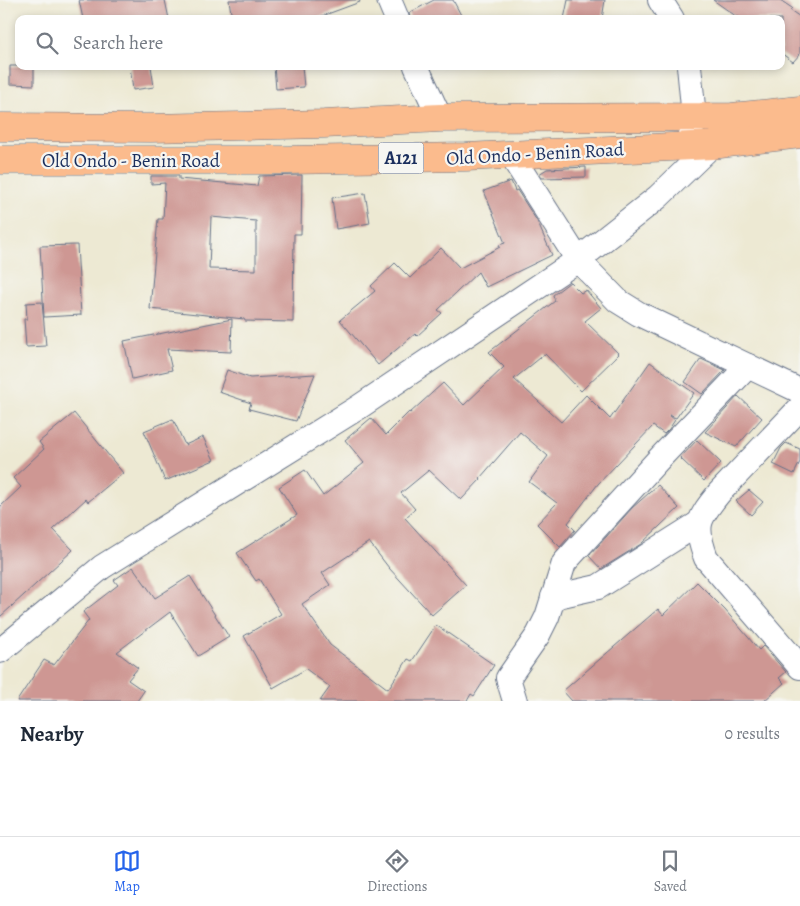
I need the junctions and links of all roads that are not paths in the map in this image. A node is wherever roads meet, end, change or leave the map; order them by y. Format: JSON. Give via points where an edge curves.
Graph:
{"nodes":[{"id":1,"x":389,"y":0,"type":"edge"},
{"id":2,"x":660,"y":0,"type":"edge"},
{"id":3,"x":395,"y":15,"type":"edge"},
{"id":4,"x":669,"y":15,"type":"edge"},
{"id":5,"x":418,"y":70,"type":"edge"},
{"id":6,"x":689,"y":70,"type":"edge"},
{"id":7,"x":800,"y":110,"type":"edge"},
{"id":8,"x":694,"y":117,"type":"junction"},
{"id":9,"x":440,"y":118,"type":"junction"},
{"id":10,"x":0,"y":127,"type":"edge"},
{"id":11,"x":800,"y":134,"type":"edge"},
{"id":12,"x":700,"y":146,"type":"junction"},
{"id":13,"x":511,"y":155,"type":"junction"},
{"id":14,"x":0,"y":160,"type":"edge"},
{"id":15,"x":578,"y":260,"type":"junction"},
{"id":16,"x":748,"y":366,"type":"junction"},
{"id":17,"x":800,"y":391,"type":"edge"},
{"id":18,"x":800,"y":408,"type":"edge"},
{"id":19,"x":699,"y":523,"type":"junction"},
{"id":20,"x":553,"y":597,"type":"junction"},
{"id":21,"x":0,"y":651,"type":"edge"},
{"id":22,"x":800,"y":667,"type":"edge"},
{"id":23,"x":513,"y":699,"type":"edge"}],
"edges":[{"from":1,"to":3,"type":"street"},
{"from":2,"to":4,"type":"street"},
{"from":5,"to":9,"type":"street"},
{"from":6,"to":8,"type":"street"},
{"from":7,"to":8,"type":"main road","name":"Old Ondo - Benin Road","number":"A121","via":[[732,117]]},
{"from":8,"to":9,"type":"main road","name":"Old Ondo - Benin Road","number":"A121"},
{"from":8,"to":12,"type":"street"},
{"from":9,"to":10,"type":"main road","name":"Old Ondo - Benin Road","number":"A121","via":[[170,128]]},
{"from":11,"to":12,"type":"main road","name":"Old Ondo - Benin Road","number":"A121"},
{"from":12,"to":13,"type":"main road","name":"Old Ondo - Benin Road","number":"A121"},
{"from":12,"to":15,"type":"street","via":[[658,196]]},
{"from":13,"to":14,"type":"main road","name":"Old Ondo - Benin Road","number":"A121","via":[[288,160]]},
{"from":13,"to":15,"type":"street"},
{"from":15,"to":16,"type":"street","via":[[618,301]]},
{"from":15,"to":21,"type":"street","via":[[359,407],[102,567]]},
{"from":16,"to":17,"type":"street"},
{"from":16,"to":20,"type":"street","via":[[564,563]]},
{"from":18,"to":19,"type":"street","via":[[718,493]]},
{"from":19,"to":20,"type":"street","via":[[598,587]]},
{"from":19,"to":22,"type":"street","via":[[699,539],[706,558]]},
{"from":20,"to":23,"type":"street","via":[[538,635],[508,678]]}]}
